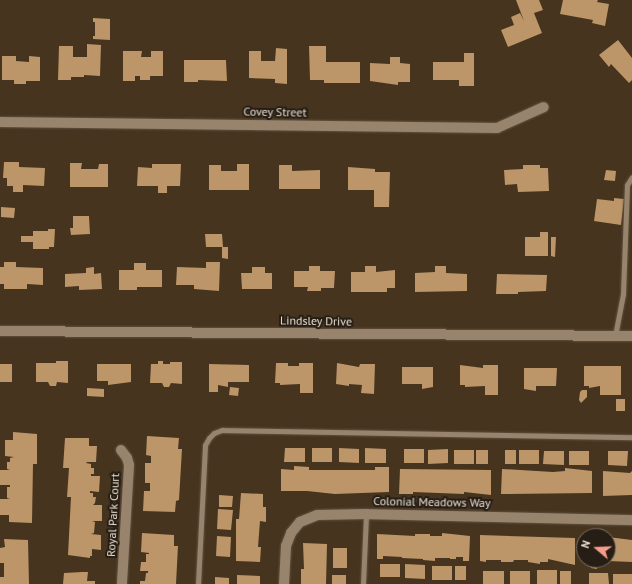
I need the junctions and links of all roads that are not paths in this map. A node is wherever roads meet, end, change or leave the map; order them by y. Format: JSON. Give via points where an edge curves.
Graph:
{"nodes":[{"id":1,"x":544,"y":107,"type":"dead end"},
{"id":2,"x":0,"y":122,"type":"edge"},
{"id":3,"x":632,"y":177,"type":"edge"},
{"id":4,"x":0,"y":331,"type":"edge"},
{"id":5,"x":615,"y":336,"type":"junction"},
{"id":6,"x":632,"y":336,"type":"edge"},
{"id":7,"x":632,"y":437,"type":"edge"},
{"id":8,"x":121,"y":450,"type":"dead end"},
{"id":9,"x":366,"y":514,"type":"junction"},
{"id":10,"x":632,"y":520,"type":"edge"},
{"id":11,"x":122,"y":584,"type":"edge"},
{"id":12,"x":198,"y":584,"type":"edge"},
{"id":13,"x":284,"y":584,"type":"edge"},
{"id":14,"x":363,"y":584,"type":"edge"}],
"edges":[{"from":1,"to":2,"type":"street","name":"Covey Street","via":[[496,128]]},
{"from":3,"to":5,"type":"lane","via":[[627,186],[623,294]]},
{"from":4,"to":5,"type":"street","name":"Lindsley Drive"},
{"from":5,"to":6,"type":"street","name":"Lindsley Drive"},
{"from":7,"to":12,"type":"lane","via":[[222,430],[214,433],[205,445]]},
{"from":8,"to":11,"type":"street","name":"Royal Park Court","via":[[129,464]]},
{"from":9,"to":10,"type":"street","name":"Colonial Meadows Way"},
{"from":9,"to":13,"type":"street","name":"Colonial Meadows Way","via":[[317,514],[300,522],[291,533],[286,546]]},
{"from":9,"to":14,"type":"lane"}]}
